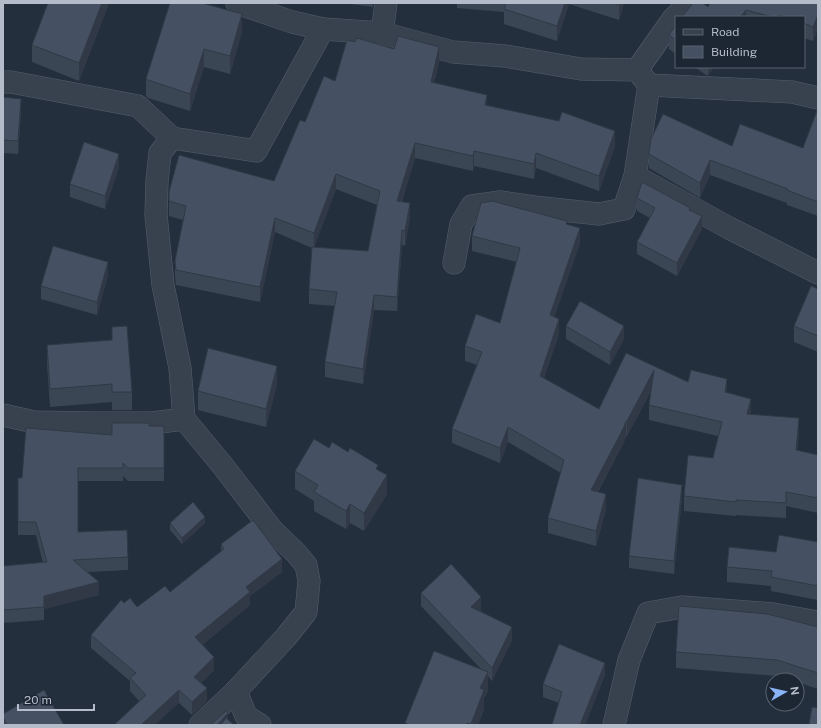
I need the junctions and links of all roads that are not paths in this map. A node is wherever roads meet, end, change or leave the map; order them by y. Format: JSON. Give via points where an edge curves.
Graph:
{"nodes":[{"id":1,"x":237,"y":3,"type":"edge"},
{"id":2,"x":386,"y":3,"type":"edge"},
{"id":3,"x":689,"y":3,"type":"edge"},
{"id":4,"x":676,"y":16,"type":"edge"},
{"id":5,"x":675,"y":17,"type":"edge"},
{"id":6,"x":323,"y":29,"type":"junction"},
{"id":7,"x":382,"y":33,"type":"junction"},
{"id":8,"x":643,"y":77,"type":"junction"},
{"id":9,"x":3,"y":82,"type":"edge"},
{"id":10,"x":818,"y":98,"type":"edge"},
{"id":11,"x":172,"y":138,"type":"junction"},
{"id":12,"x":635,"y":176,"type":"junction"},
{"id":13,"x":454,"y":263,"type":"dead end"},
{"id":14,"x":818,"y":273,"type":"edge"},
{"id":15,"x":3,"y":415,"type":"edge"},
{"id":16,"x":184,"y":419,"type":"junction"},
{"id":17,"x":818,"y":622,"type":"edge"},
{"id":18,"x":236,"y":691,"type":"junction"},
{"id":19,"x":200,"y":725,"type":"edge"},
{"id":20,"x":260,"y":725,"type":"edge"},
{"id":21,"x":614,"y":725,"type":"edge"}],
"edges":[{"from":1,"to":6,"type":"street","via":[[292,22]]},
{"from":2,"to":7,"type":"street"},
{"from":3,"to":4,"type":"street"},
{"from":5,"to":8,"type":"street"},
{"from":6,"to":7,"type":"street"},
{"from":6,"to":11,"type":"street","via":[[256,151]]},
{"from":7,"to":8,"type":"street","via":[[453,52],[505,56]]},
{"from":8,"to":10,"type":"street","via":[[792,92]]},
{"from":8,"to":12,"type":"street"},
{"from":9,"to":11,"type":"street","via":[[138,106]]},
{"from":11,"to":16,"type":"street","via":[[160,153],[156,215],[163,286],[180,368]]},
{"from":12,"to":13,"type":"street","via":[[624,209],[599,214],[500,202],[472,206],[461,224]]},
{"from":12,"to":14,"type":"street"},
{"from":15,"to":16,"type":"street","via":[[34,422],[94,424],[152,423]]},
{"from":16,"to":18,"type":"street","via":[[272,530],[306,565],[309,581],[306,612],[286,638]]},
{"from":17,"to":21,"type":"street","via":[[773,614],[682,607],[648,613],[629,660]]},
{"from":18,"to":19,"type":"street"},
{"from":18,"to":20,"type":"street","via":[[246,716]]}]}
